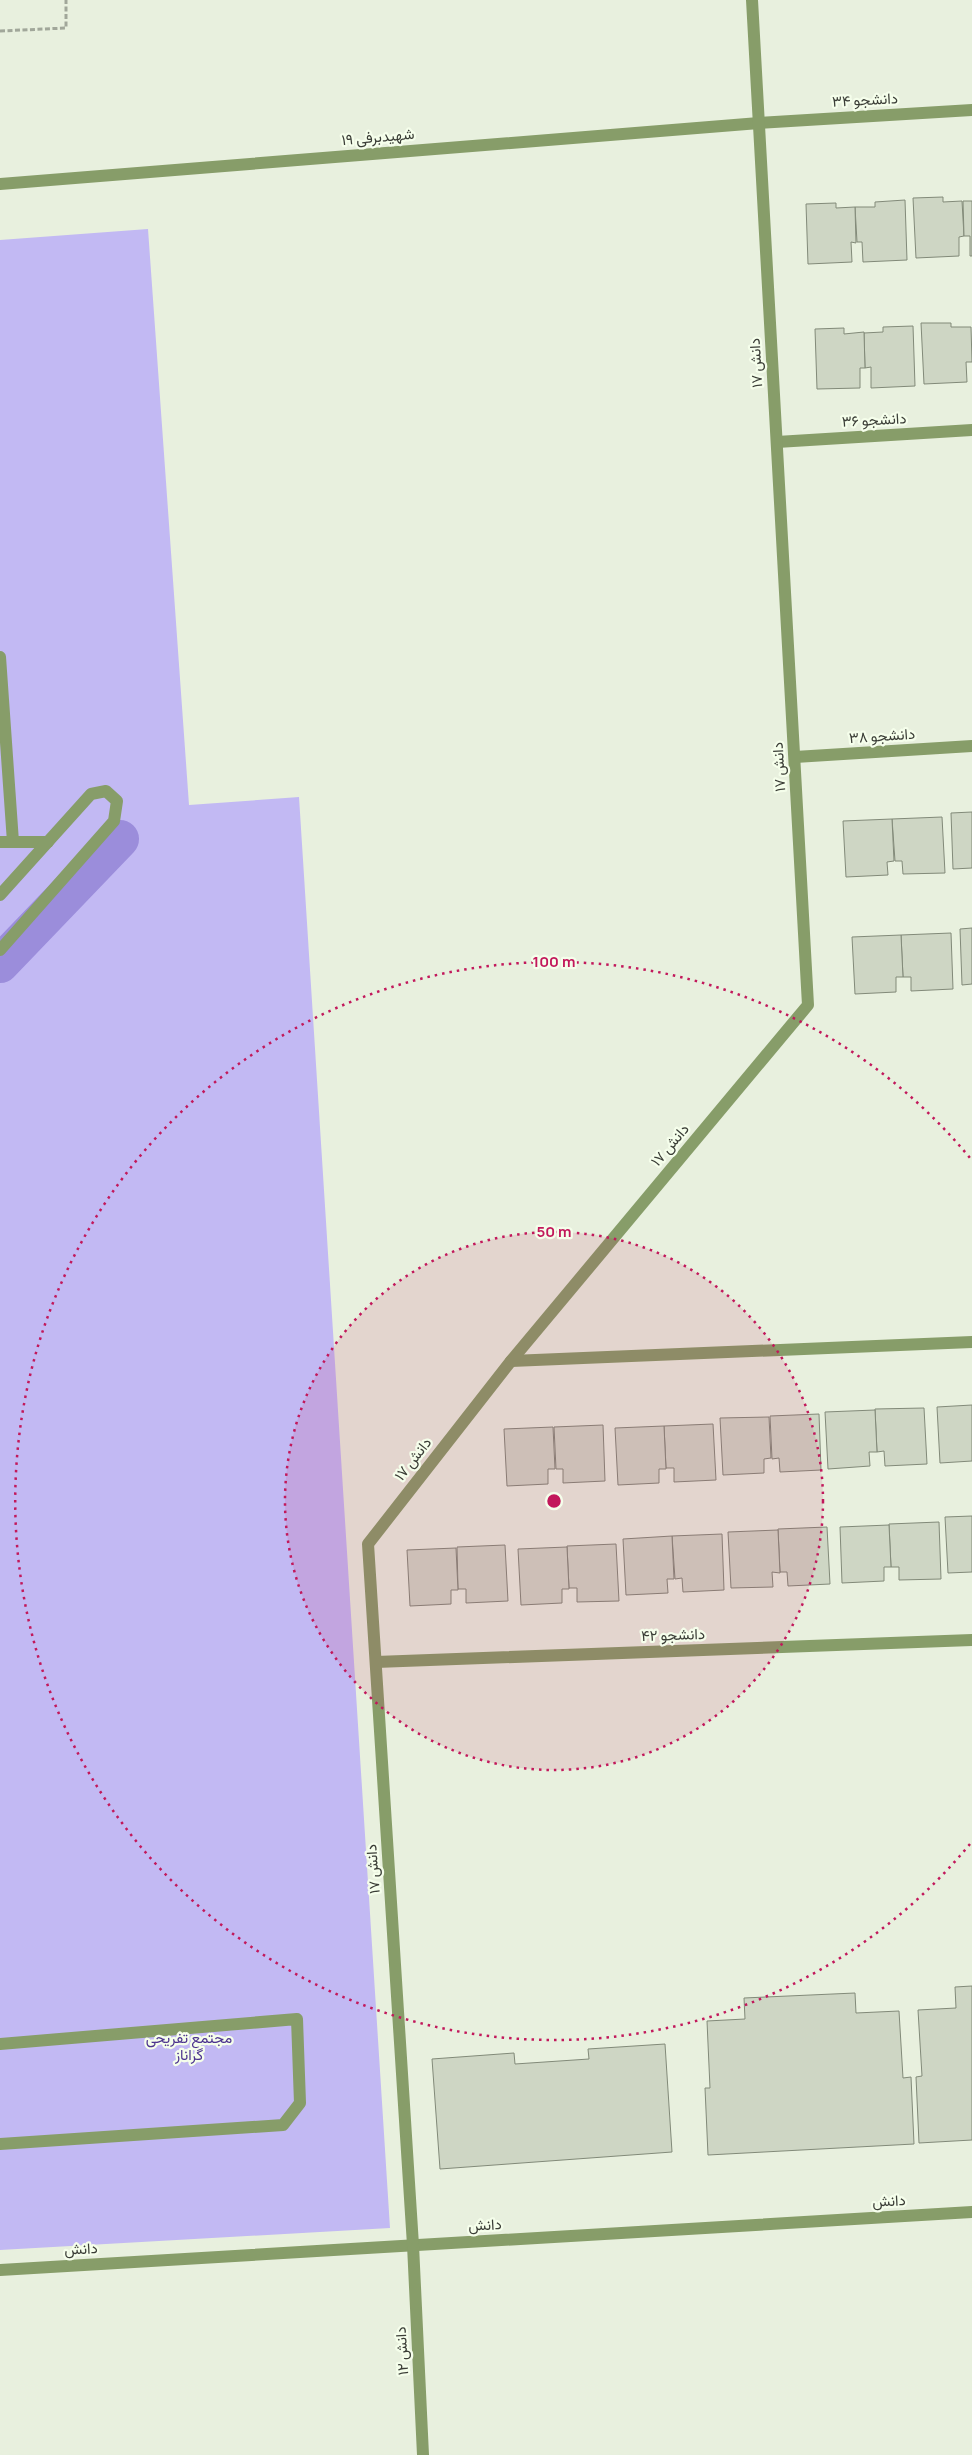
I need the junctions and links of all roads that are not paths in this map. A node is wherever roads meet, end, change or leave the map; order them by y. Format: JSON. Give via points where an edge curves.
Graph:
{"nodes":[{"id":1,"x":752,"y":0,"type":"edge"},
{"id":2,"x":972,"y":110,"type":"edge"},
{"id":3,"x":759,"y":123,"type":"junction"},
{"id":4,"x":0,"y":184,"type":"edge"},
{"id":5,"x":972,"y":430,"type":"edge"},
{"id":6,"x":777,"y":442,"type":"junction"},
{"id":7,"x":0,"y":657,"type":"edge"},
{"id":8,"x":972,"y":746,"type":"edge"},
{"id":9,"x":795,"y":758,"type":"junction"},
{"id":10,"x":0,"y":842,"type":"edge"},
{"id":11,"x":13,"y":842,"type":"junction"},
{"id":12,"x":48,"y":842,"type":"junction"},
{"id":13,"x":0,"y":895,"type":"edge"},
{"id":14,"x":0,"y":950,"type":"edge"},
{"id":15,"x":972,"y":1342,"type":"edge"},
{"id":16,"x":510,"y":1361,"type":"junction"},
{"id":17,"x":972,"y":1640,"type":"edge"},
{"id":18,"x":376,"y":1662,"type":"junction"},
{"id":19,"x":0,"y":2044,"type":"edge"},
{"id":20,"x":0,"y":2144,"type":"edge"},
{"id":21,"x":972,"y":2212,"type":"edge"},
{"id":22,"x":413,"y":2245,"type":"junction"},
{"id":23,"x":0,"y":2270,"type":"edge"},
{"id":24,"x":424,"y":2455,"type":"edge"}],
"edges":[{"from":1,"to":3,"type":"street","name":"دانش ۱۷"},
{"from":2,"to":3,"type":"street","name":"دانشجو ۳۴"},
{"from":3,"to":4,"type":"street","name":"شهیدبرفی ۱۹"},
{"from":3,"to":6,"type":"street","name":"دانش ۱۷"},
{"from":5,"to":6,"type":"street","name":"دانشجو ۳۶"},
{"from":6,"to":9,"type":"street","name":"دانش ۱۷"},
{"from":7,"to":11,"type":"street"},
{"from":8,"to":9,"type":"street","name":"دانشجو ۳۸"},
{"from":9,"to":16,"type":"street","name":"دانش ۱۷","via":[[808,1004]]},
{"from":10,"to":11,"type":"street"},
{"from":11,"to":12,"type":"street"},
{"from":12,"to":13,"type":"street"},
{"from":12,"to":14,"type":"street","via":[[91,794],[106,791],[117,801],[114,821]]},
{"from":15,"to":16,"type":"street"},
{"from":16,"to":18,"type":"street","name":"دانش ۱۷","via":[[368,1544]]},
{"from":17,"to":18,"type":"street","name":"دانشجو ۴۲"},
{"from":18,"to":22,"type":"street","name":"دانش ۱۷"},
{"from":19,"to":20,"type":"street","via":[[297,2019],[300,2103],[283,2124]]},
{"from":21,"to":22,"type":"street","name":"دانش"},
{"from":22,"to":23,"type":"street","name":"دانش"},
{"from":22,"to":24,"type":"street","name":"دانش ۱۲"}]}
